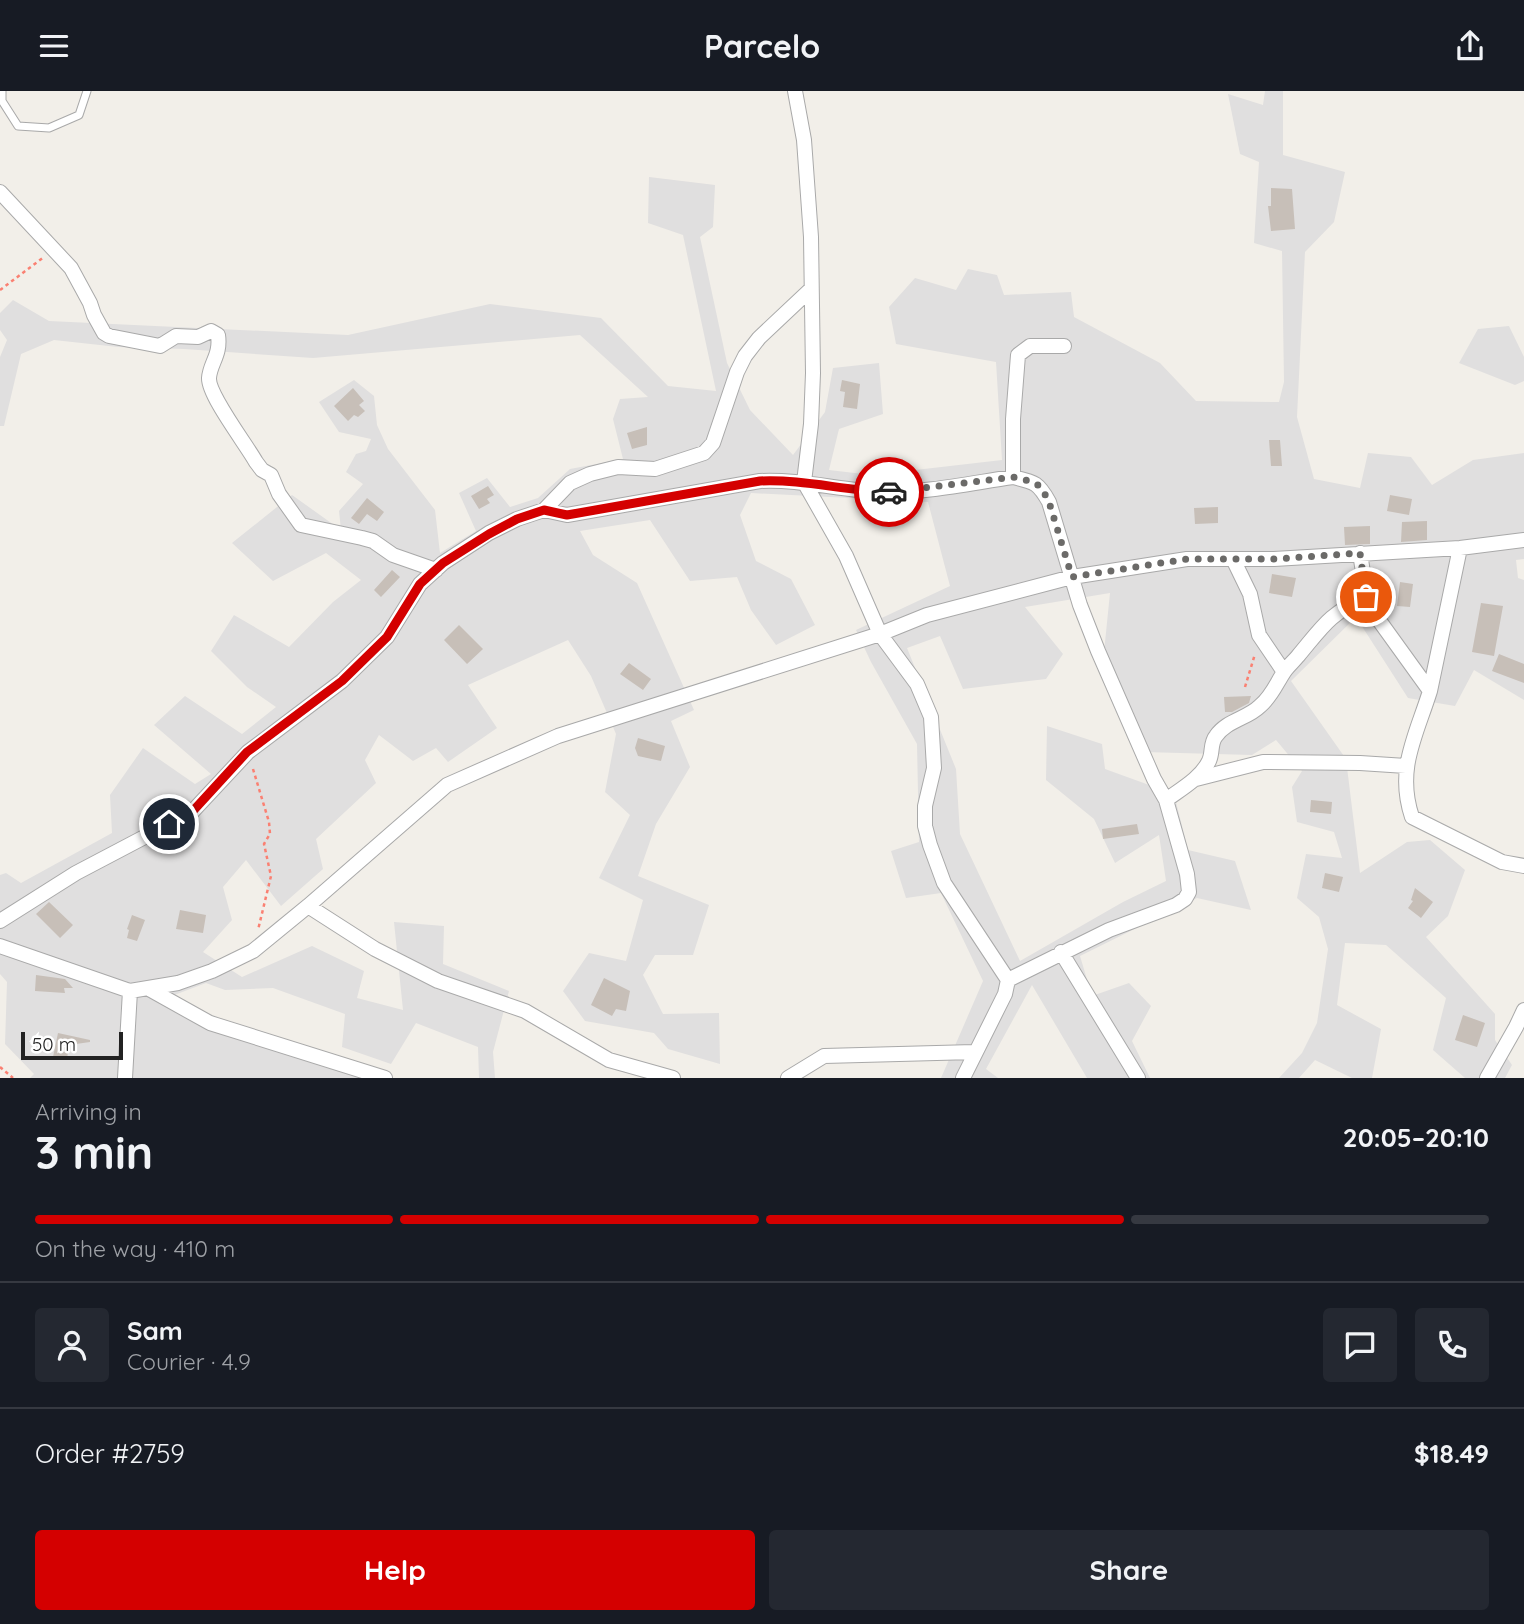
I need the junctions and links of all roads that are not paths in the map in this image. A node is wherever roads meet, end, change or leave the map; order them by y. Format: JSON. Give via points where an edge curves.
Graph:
{"nodes":[{"id":1,"x":2,"y":91,"type":"edge"},
{"id":2,"x":88,"y":91,"type":"edge"},
{"id":3,"x":795,"y":91,"type":"edge"},
{"id":4,"x":0,"y":192,"type":"edge"},
{"id":5,"x":811,"y":289,"type":"junction"},
{"id":6,"x":1063,"y":346,"type":"dead end"},
{"id":7,"x":1013,"y":477,"type":"junction"},
{"id":8,"x":804,"y":482,"type":"junction"},
{"id":9,"x":544,"y":510,"type":"junction"},
{"id":10,"x":1524,"y":541,"type":"edge"},
{"id":11,"x":1460,"y":548,"type":"junction"},
{"id":12,"x":1360,"y":553,"type":"junction"},
{"id":13,"x":1233,"y":559,"type":"junction"},
{"id":14,"x":436,"y":570,"type":"junction"},
{"id":15,"x":1072,"y":577,"type":"junction"},
{"id":16,"x":1366,"y":597,"type":"junction"},
{"id":17,"x":880,"y":634,"type":"junction"},
{"id":18,"x":1284,"y":672,"type":"junction"},
{"id":19,"x":1430,"y":691,"type":"junction"},
{"id":20,"x":1406,"y":766,"type":"junction"},
{"id":21,"x":1195,"y":779,"type":"junction"},
{"id":22,"x":1166,"y":800,"type":"junction"},
{"id":23,"x":1524,"y":866,"type":"edge"},
{"id":24,"x":308,"y":907,"type":"junction"},
{"id":25,"x":0,"y":921,"type":"edge"},
{"id":26,"x":0,"y":946,"type":"edge"},
{"id":27,"x":1061,"y":952,"type":"junction"},
{"id":28,"x":1008,"y":980,"type":"junction"},
{"id":29,"x":149,"y":989,"type":"junction"},
{"id":30,"x":130,"y":991,"type":"junction"},
{"id":31,"x":1524,"y":1010,"type":"edge"},
{"id":32,"x":974,"y":1052,"type":"junction"},
{"id":33,"x":125,"y":1078,"type":"edge"},
{"id":34,"x":385,"y":1078,"type":"edge"},
{"id":35,"x":671,"y":1078,"type":"edge"},
{"id":36,"x":788,"y":1078,"type":"edge"},
{"id":37,"x":963,"y":1078,"type":"edge"},
{"id":38,"x":1138,"y":1078,"type":"edge"},
{"id":39,"x":1487,"y":1078,"type":"edge"}],
"edges":[{"from":1,"to":2,"type":"lane","via":[[2,101],[18,126],[49,128],[79,115]]},
{"from":3,"to":5,"type":"street","via":[[804,140]]},
{"from":4,"to":14,"type":"street","via":[[71,268],[104,333],[160,346],[176,335],[198,337],[211,331],[218,335],[210,386],[301,525],[373,541],[393,555]]},
{"from":5,"to":8,"type":"street","via":[[813,387]]},
{"from":5,"to":9,"type":"street","via":[[745,356],[713,443],[704,453],[655,469],[618,467],[590,474],[570,483]]},
{"from":6,"to":7,"type":"street","via":[[1030,346],[1018,355]]},
{"from":7,"to":8,"type":"street","via":[[888,492]]},
{"from":7,"to":15,"type":"street","via":[[1041,487]]},
{"from":8,"to":9,"type":"street","via":[[760,481],[567,515]]},
{"from":8,"to":17,"type":"street","via":[[846,556]]},
{"from":9,"to":14,"type":"street","via":[[489,534]]},
{"from":10,"to":11,"type":"street"},
{"from":11,"to":12,"type":"street"},
{"from":11,"to":19,"type":"street"},
{"from":12,"to":13,"type":"street"},
{"from":12,"to":16,"type":"street"},
{"from":13,"to":15,"type":"street","via":[[1187,559]]},
{"from":13,"to":18,"type":"street","via":[[1250,594],[1259,635]]},
{"from":14,"to":25,"type":"street","via":[[420,584],[387,637],[342,681],[247,752],[192,812],[76,873]]},
{"from":15,"to":17,"type":"street","via":[[927,615]]},
{"from":15,"to":22,"type":"street","via":[[1098,651]]},
{"from":16,"to":18,"type":"street","via":[[1327,619]]},
{"from":16,"to":19,"type":"street","via":[[1374,615]]},
{"from":17,"to":24,"type":"street","via":[[558,736],[447,785]]},
{"from":17,"to":28,"type":"street","via":[[917,684],[930,717],[934,768],[925,826],[935,863],[957,905]]},
{"from":18,"to":21,"type":"street","via":[[1276,689],[1257,709],[1214,737],[1211,759]]},
{"from":19,"to":20,"type":"street"},
{"from":20,"to":21,"type":"street","via":[[1264,762]]},
{"from":20,"to":23,"type":"street","via":[[1405,791],[1412,817],[1502,862]]},
{"from":21,"to":22,"type":"street"},
{"from":22,"to":27,"type":"street","via":[[1187,874],[1185,899]]},
{"from":24,"to":29,"type":"street","via":[[253,951],[212,971]]},
{"from":24,"to":35,"type":"street","via":[[438,981],[525,1011],[609,1060]]},
{"from":26,"to":30,"type":"street"},
{"from":27,"to":28,"type":"street"},
{"from":27,"to":38,"type":"street"},
{"from":28,"to":32,"type":"street"},
{"from":29,"to":30,"type":"street"},
{"from":29,"to":34,"type":"street","via":[[210,1023]]},
{"from":30,"to":33,"type":"street"},
{"from":31,"to":39,"type":"street"},
{"from":32,"to":36,"type":"street","via":[[824,1056]]},
{"from":32,"to":37,"type":"street"}]}
